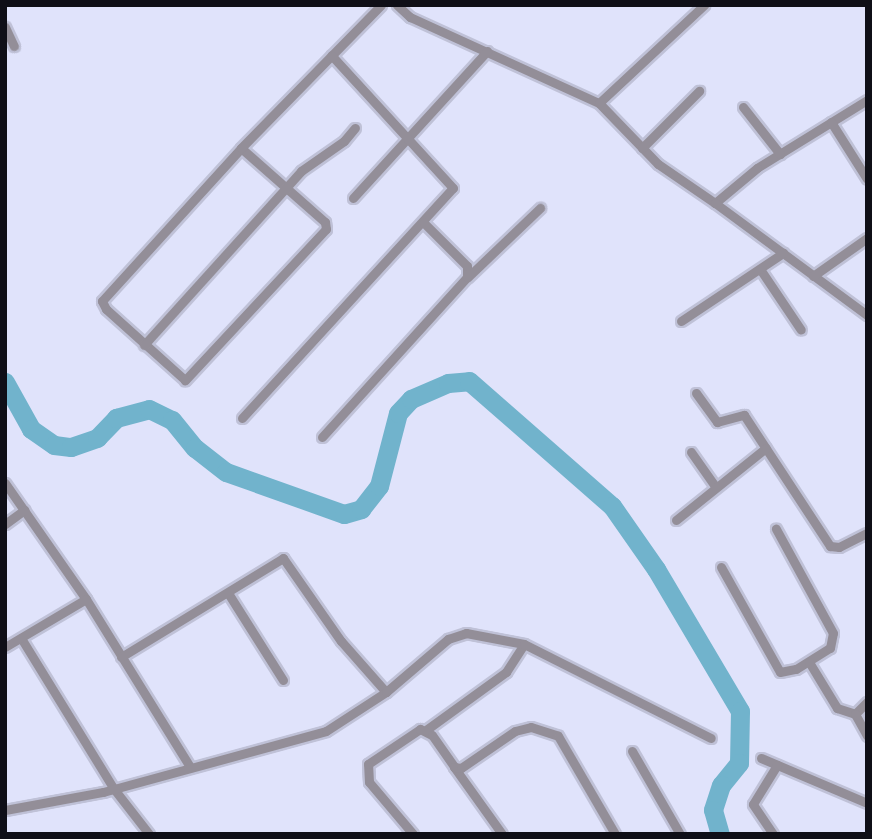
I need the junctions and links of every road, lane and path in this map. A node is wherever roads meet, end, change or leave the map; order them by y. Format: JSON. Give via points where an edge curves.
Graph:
{"nodes":[{"id":1,"x":381,"y":5,"type":"edge"},
{"id":2,"x":397,"y":5,"type":"edge"},
{"id":3,"x":704,"y":5,"type":"edge"},
{"id":4,"x":5,"y":27,"type":"edge"},
{"id":5,"x":14,"y":46,"type":"dead end"},
{"id":6,"x":487,"y":51,"type":"junction"},
{"id":7,"x":331,"y":55,"type":"junction"},
{"id":8,"x":699,"y":91,"type":"dead end"},
{"id":9,"x":867,"y":100,"type":"edge"},
{"id":10,"x":599,"y":103,"type":"junction"},
{"id":11,"x":743,"y":107,"type":"dead end"},
{"id":12,"x":831,"y":122,"type":"junction"},
{"id":13,"x":355,"y":128,"type":"dead end"},
{"id":14,"x":407,"y":143,"type":"junction"},
{"id":15,"x":240,"y":148,"type":"junction"},
{"id":16,"x":642,"y":148,"type":"junction"},
{"id":17,"x":779,"y":154,"type":"junction"},
{"id":18,"x":867,"y":179,"type":"edge"},
{"id":19,"x":286,"y":188,"type":"junction"},
{"id":20,"x":353,"y":198,"type":"dead end"},
{"id":21,"x":715,"y":203,"type":"junction"},
{"id":22,"x":540,"y":208,"type":"dead end"},
{"id":23,"x":424,"y":223,"type":"junction"},
{"id":24,"x":867,"y":238,"type":"edge"},
{"id":25,"x":782,"y":253,"type":"junction"},
{"id":26,"x":760,"y":269,"type":"junction"},
{"id":27,"x":813,"y":276,"type":"junction"},
{"id":28,"x":467,"y":277,"type":"junction"},
{"id":29,"x":867,"y":315,"type":"edge"},
{"id":30,"x":681,"y":321,"type":"dead end"},
{"id":31,"x":801,"y":330,"type":"dead end"},
{"id":32,"x":144,"y":345,"type":"junction"},
{"id":33,"x":696,"y":393,"type":"dead end"},
{"id":34,"x":242,"y":418,"type":"dead end"},
{"id":35,"x":322,"y":437,"type":"dead end"},
{"id":36,"x":766,"y":447,"type":"junction"},
{"id":37,"x":691,"y":452,"type":"dead end"},
{"id":38,"x":5,"y":483,"type":"edge"},
{"id":39,"x":715,"y":486,"type":"junction"},
{"id":40,"x":24,"y":510,"type":"junction"},
{"id":41,"x":676,"y":520,"type":"dead end"},
{"id":42,"x":5,"y":524,"type":"edge"},
{"id":43,"x":776,"y":529,"type":"dead end"},
{"id":44,"x":867,"y":533,"type":"edge"},
{"id":45,"x":721,"y":567,"type":"dead end"},
{"id":46,"x":228,"y":593,"type":"junction"},
{"id":47,"x":86,"y":599,"type":"junction"},
{"id":48,"x":21,"y":638,"type":"junction"},
{"id":49,"x":524,"y":644,"type":"junction"},
{"id":50,"x":5,"y":647,"type":"edge"},
{"id":51,"x":121,"y":657,"type":"junction"},
{"id":52,"x":809,"y":662,"type":"junction"},
{"id":53,"x":283,"y":680,"type":"dead end"},
{"id":54,"x":386,"y":692,"type":"junction"},
{"id":55,"x":867,"y":702,"type":"edge"},
{"id":56,"x":855,"y":714,"type":"junction"},
{"id":57,"x":426,"y":730,"type":"junction"},
{"id":58,"x":867,"y":736,"type":"edge"},
{"id":59,"x":711,"y":738,"type":"dead end"},
{"id":60,"x":632,"y":751,"type":"dead end"},
{"id":61,"x":761,"y":758,"type":"dead end"},
{"id":62,"x":777,"y":765,"type":"junction"},
{"id":63,"x":190,"y":767,"type":"junction"},
{"id":64,"x":454,"y":767,"type":"junction"},
{"id":65,"x":114,"y":789,"type":"junction"},
{"id":66,"x":866,"y":801,"type":"edge"},
{"id":67,"x":5,"y":810,"type":"edge"},
{"id":68,"x":149,"y":834,"type":"edge"},
{"id":69,"x":413,"y":834,"type":"edge"},
{"id":70,"x":502,"y":834,"type":"edge"},
{"id":71,"x":615,"y":834,"type":"edge"},
{"id":72,"x":680,"y":834,"type":"edge"},
{"id":73,"x":774,"y":834,"type":"edge"}],
"edges":[{"from":1,"to":7,"type":"street"},
{"from":2,"to":6,"type":"street","via":[[410,17]]},
{"from":3,"to":10,"type":"street"},
{"from":4,"to":5,"type":"street"},
{"from":6,"to":10,"type":"street"},
{"from":6,"to":14,"type":"street"},
{"from":7,"to":14,"type":"street"},
{"from":7,"to":15,"type":"street"},
{"from":8,"to":16,"type":"street"},
{"from":9,"to":12,"type":"street"},
{"from":10,"to":16,"type":"street"},
{"from":11,"to":17,"type":"street"},
{"from":12,"to":17,"type":"street"},
{"from":12,"to":18,"type":"street"},
{"from":13,"to":19,"type":"street"},
{"from":14,"to":20,"type":"street"},
{"from":14,"to":23,"type":"street","via":[[453,185]]},
{"from":15,"to":19,"type":"street"},
{"from":15,"to":32,"type":"street","via":[[102,301]]},
{"from":16,"to":21,"type":"street"},
{"from":17,"to":21,"type":"street"},
{"from":19,"to":32,"type":"street"},
{"from":19,"to":32,"type":"street","via":[[325,222],[323,234],[188,380]]},
{"from":21,"to":25,"type":"street"},
{"from":22,"to":28,"type":"street"},
{"from":23,"to":28,"type":"street","via":[[464,261]]},
{"from":23,"to":34,"type":"street"},
{"from":24,"to":27,"type":"street"},
{"from":25,"to":26,"type":"street"},
{"from":25,"to":27,"type":"street"},
{"from":26,"to":30,"type":"street"},
{"from":26,"to":31,"type":"street"},
{"from":27,"to":29,"type":"street"},
{"from":28,"to":35,"type":"street"},
{"from":33,"to":36,"type":"street","via":[[716,422],[744,415]]},
{"from":36,"to":39,"type":"street"},
{"from":36,"to":44,"type":"street","via":[[830,546],[839,548]]},
{"from":37,"to":39,"type":"street"},
{"from":38,"to":40,"type":"street"},
{"from":39,"to":41,"type":"street"},
{"from":40,"to":42,"type":"street"},
{"from":40,"to":47,"type":"street"},
{"from":43,"to":52,"type":"street","via":[[835,638],[830,648]]},
{"from":45,"to":52,"type":"street","via":[[776,668],[786,673]]},
{"from":46,"to":51,"type":"street"},
{"from":46,"to":53,"type":"street"},
{"from":46,"to":54,"type":"street","via":[[276,561],[288,561],[341,641]]},
{"from":47,"to":48,"type":"street"},
{"from":47,"to":51,"type":"street"},
{"from":48,"to":50,"type":"street"},
{"from":48,"to":65,"type":"street"},
{"from":49,"to":54,"type":"street","via":[[466,632],[454,635]]},
{"from":49,"to":57,"type":"street","via":[[506,672]]},
{"from":49,"to":59,"type":"street"},
{"from":51,"to":63,"type":"street"},
{"from":52,"to":56,"type":"street","via":[[837,709]]},
{"from":54,"to":63,"type":"street","via":[[326,731]]},
{"from":55,"to":56,"type":"street"},
{"from":56,"to":58,"type":"street"},
{"from":57,"to":64,"type":"street"},
{"from":57,"to":69,"type":"street","via":[[415,731],[368,764],[366,771],[369,782]]},
{"from":60,"to":72,"type":"street"},
{"from":61,"to":62,"type":"street"},
{"from":62,"to":66,"type":"street"},
{"from":62,"to":73,"type":"street","via":[[753,804]]},
{"from":63,"to":65,"type":"street"},
{"from":64,"to":70,"type":"street"},
{"from":64,"to":71,"type":"street","via":[[468,766],[522,728],[544,729],[558,736]]},
{"from":65,"to":67,"type":"street"},
{"from":65,"to":68,"type":"street"}]}
